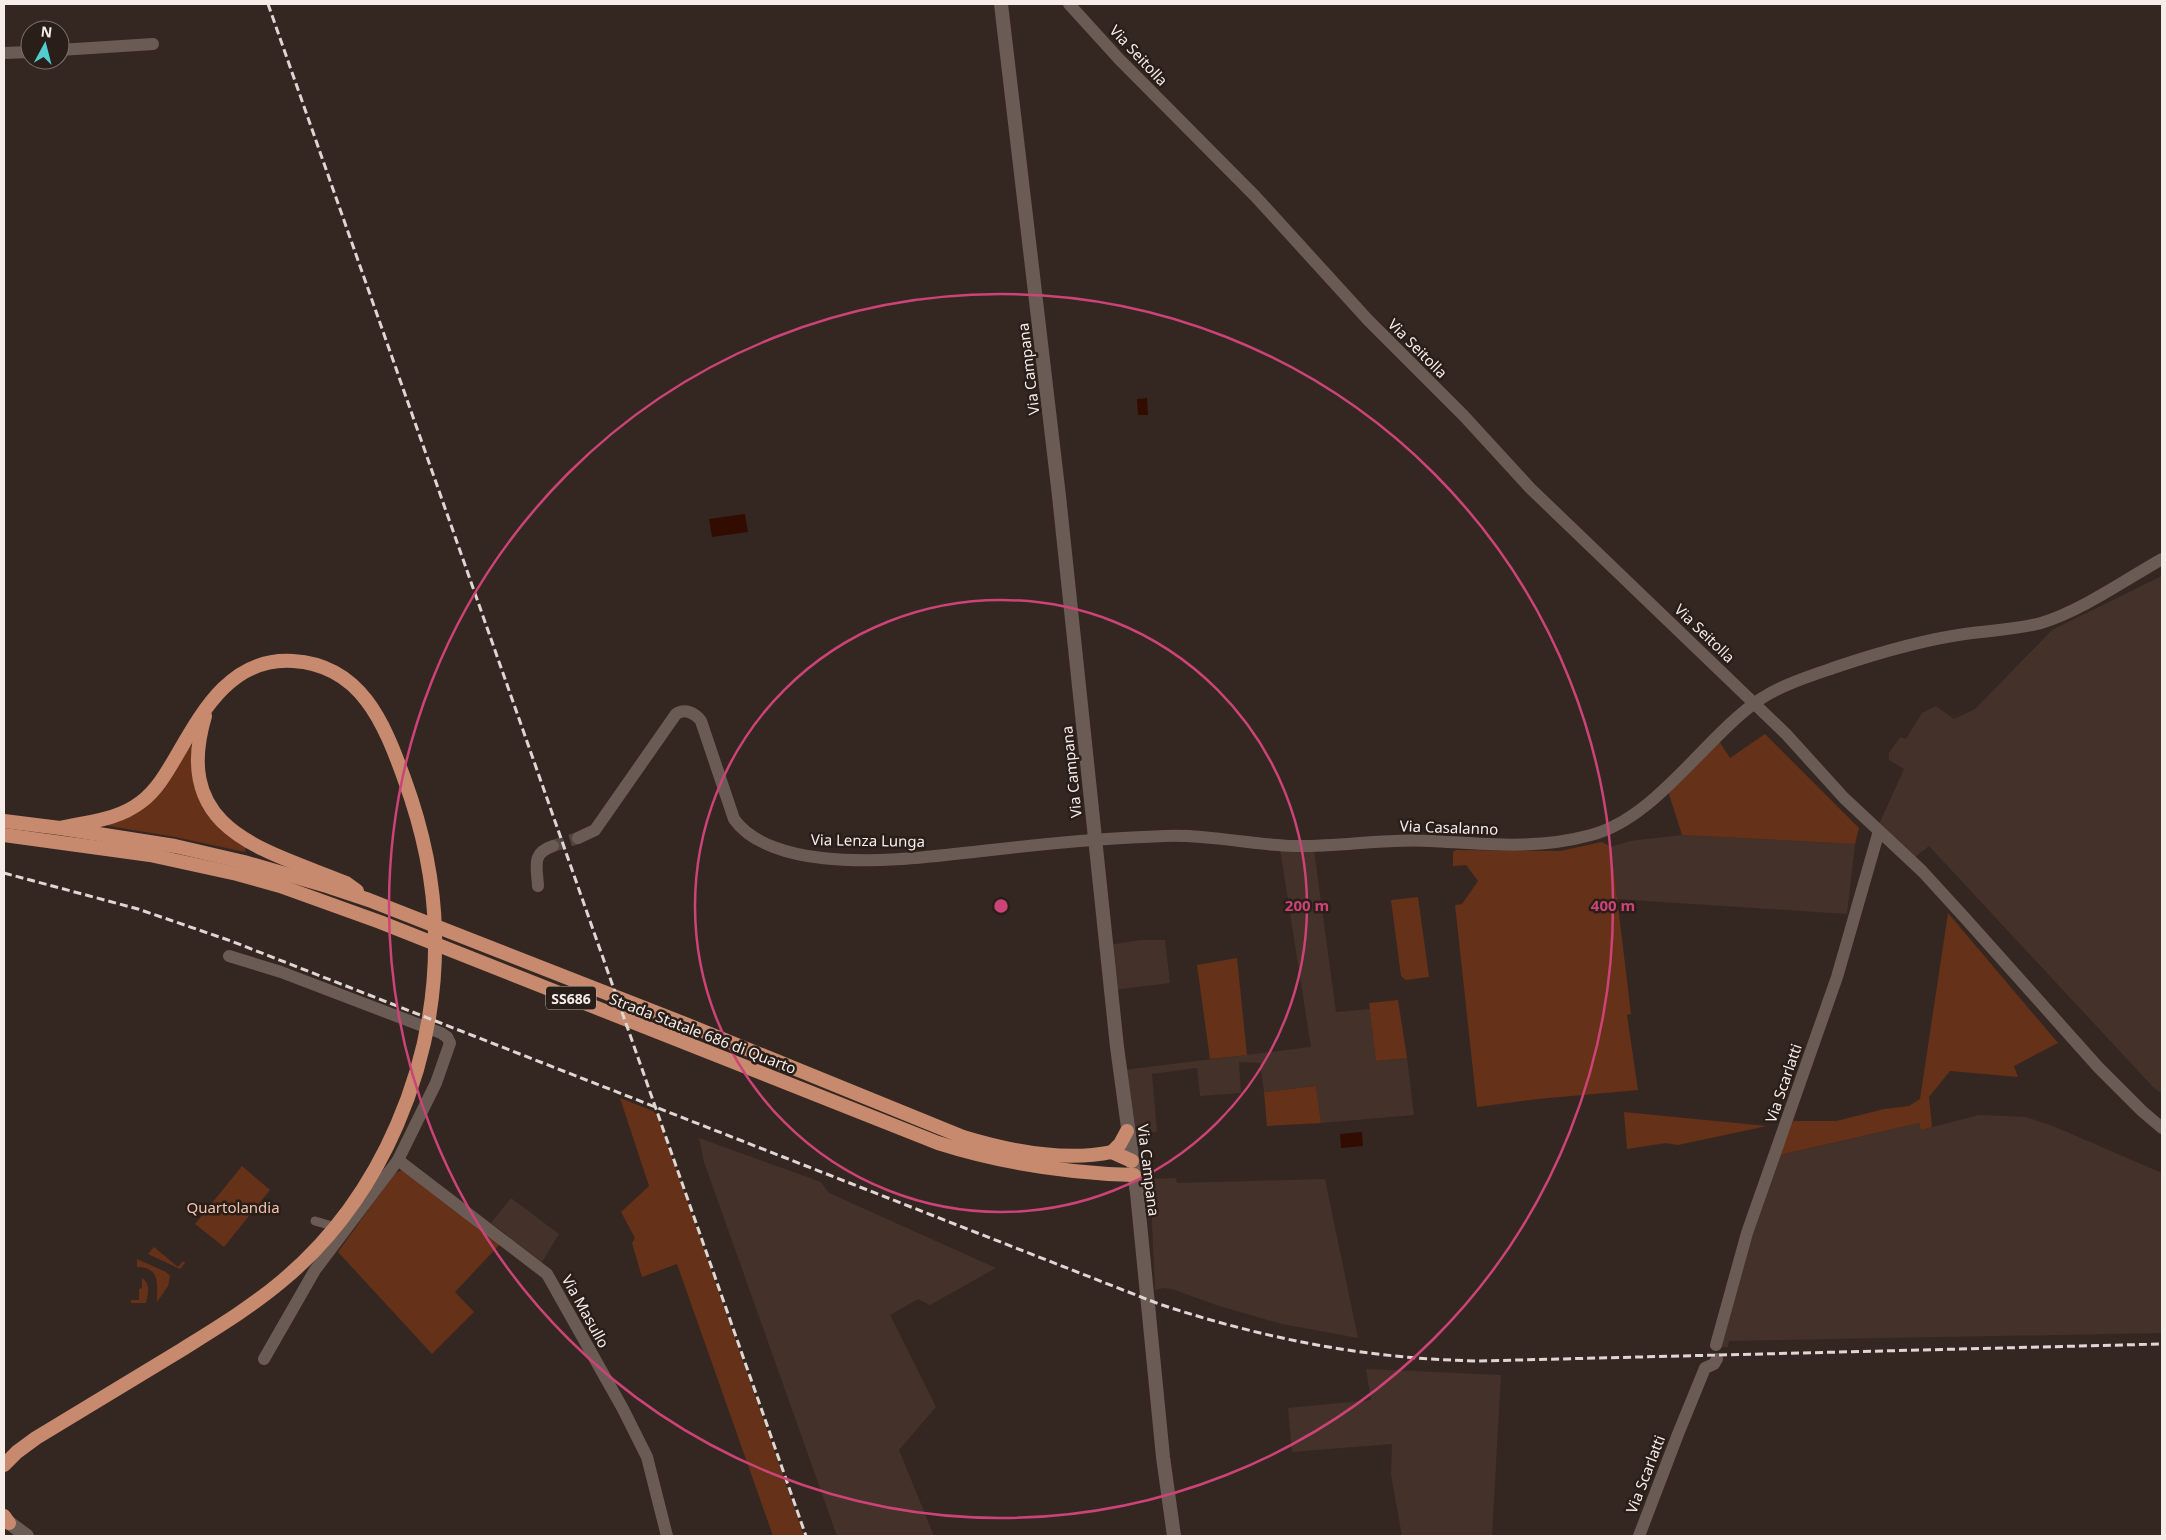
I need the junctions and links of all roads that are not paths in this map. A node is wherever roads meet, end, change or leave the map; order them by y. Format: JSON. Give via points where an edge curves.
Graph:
{"nodes":[{"id":1,"x":1002,"y":4,"type":"edge"},
{"id":2,"x":1069,"y":4,"type":"edge"},
{"id":3,"x":153,"y":44,"type":"dead end"},
{"id":4,"x":70,"y":49,"type":"edge"},
{"id":5,"x":20,"y":52,"type":"edge"},
{"id":6,"x":4,"y":53,"type":"edge"},
{"id":7,"x":2162,"y":559,"type":"edge"},
{"id":8,"x":1755,"y":703,"type":"junction"},
{"id":9,"x":207,"y":709,"type":"junction"},
{"id":10,"x":4,"y":821,"type":"edge"},
{"id":11,"x":60,"y":828,"type":"junction"},
{"id":12,"x":1879,"y":831,"type":"junction"},
{"id":13,"x":4,"y":834,"type":"edge"},
{"id":14,"x":578,"y":838,"type":"tunnel mouth"},
{"id":15,"x":1094,"y":841,"type":"junction"},
{"id":16,"x":553,"y":846,"type":"tunnel mouth"},
{"id":17,"x":538,"y":886,"type":"dead end"},
{"id":18,"x":369,"y":900,"type":"junction"},
{"id":19,"x":229,"y":956,"type":"dead end"},
{"id":20,"x":2162,"y":1128,"type":"edge"},
{"id":21,"x":1127,"y":1131,"type":"junction"},
{"id":22,"x":1112,"y":1152,"type":"junction"},
{"id":23,"x":398,"y":1160,"type":"junction"},
{"id":24,"x":1133,"y":1168,"type":"junction"},
{"id":25,"x":315,"y":1220,"type":"dead end"},
{"id":26,"x":347,"y":1230,"type":"junction"},
{"id":27,"x":1716,"y":1345,"type":"dead end"},
{"id":28,"x":264,"y":1359,"type":"dead end"},
{"id":29,"x":1717,"y":1359,"type":"dead end"},
{"id":30,"x":4,"y":1465,"type":"edge"},
{"id":31,"x":5,"y":1519,"type":"edge"},
{"id":32,"x":27,"y":1536,"type":"edge"},
{"id":33,"x":667,"y":1536,"type":"edge"},
{"id":34,"x":1174,"y":1536,"type":"edge"},
{"id":35,"x":1639,"y":1536,"type":"edge"}],
"edges":[{"from":1,"to":15,"type":"main road","name":"Via Campana","via":[[1059,496]]},
{"from":2,"to":8,"type":"street","name":"Via Seitolla","via":[[1530,488]]},
{"from":3,"to":4,"type":"street"},
{"from":5,"to":6,"type":"street"},
{"from":7,"to":8,"type":"street","name":"Via Casalanno","via":[[2057,617],[2022,627],[1965,634],[1886,651],[1802,678]]},
{"from":8,"to":12,"type":"street","name":"Via Seitolla"},
{"from":8,"to":15,"type":"street","name":"Via Casalanno","via":[[1656,797],[1622,821],[1596,834],[1564,842],[1526,845],[1429,840],[1295,846],[1165,836]]},
{"from":9,"to":11,"type":"highway","via":[[144,800],[116,817]]},
{"from":9,"to":18,"type":"highway","via":[[198,745],[198,774],[205,797],[218,818],[249,843],[346,883]]},
{"from":9,"to":30,"type":"highway","via":[[221,688],[250,668],[292,660],[341,675],[375,710],[404,777],[428,863],[435,956],[425,1038],[395,1131],[370,1178],[350,1209],[310,1254],[283,1281],[247,1307],[31,1442]]},
{"from":10,"to":11,"type":"highway","name":"Strada Statale 686 di Quarto","number":"SS686"},
{"from":11,"to":18,"type":"highway","name":"Strada Statale 686 di Quarto","number":"SS686","via":[[216,855]]},
{"from":12,"to":20,"type":"street","name":"Via Seitolla","via":[[1922,871],[2098,1067]]},
{"from":12,"to":27,"type":"street","name":"Via Scarlatti","via":[[1833,986],[1747,1233]]},
{"from":13,"to":24,"type":"highway","name":"Strada Statale 686 di Quarto","number":"SS686","via":[[150,855],[280,886],[380,922],[938,1143],[1016,1163]]},
{"from":14,"to":15,"type":"street","name":"Via Lenza Lunga","via":[[595,830],[676,714],[685,711],[701,721],[734,819],[747,833],[778,849],[826,859],[912,859]]},
{"from":15,"to":21,"type":"main road","name":"Via Campana"},
{"from":16,"to":17,"type":"street","via":[[538,856]]},
{"from":18,"to":22,"type":"highway","name":"Strada Statale 686 di Quarto","number":"SS686","via":[[963,1137],[1030,1152],[1078,1155]]},
{"from":19,"to":23,"type":"street","via":[[315,984],[447,1037],[450,1047],[436,1084]]},
{"from":21,"to":22,"type":"highway"},
{"from":21,"to":24,"type":"main road","name":"Via Campana"},
{"from":22,"to":24,"type":"highway"},
{"from":23,"to":26,"type":"street"},
{"from":23,"to":33,"type":"street","name":"Via Masullo","via":[[547,1274],[646,1457]]},
{"from":24,"to":34,"type":"main road","name":"Via Campana"},
{"from":25,"to":26,"type":"street"},
{"from":26,"to":28,"type":"street","via":[[315,1270]]},
{"from":29,"to":35,"type":"street","name":"Via Scarlatti","via":[[1705,1368]]},
{"from":31,"to":32,"type":"main road"}]}
